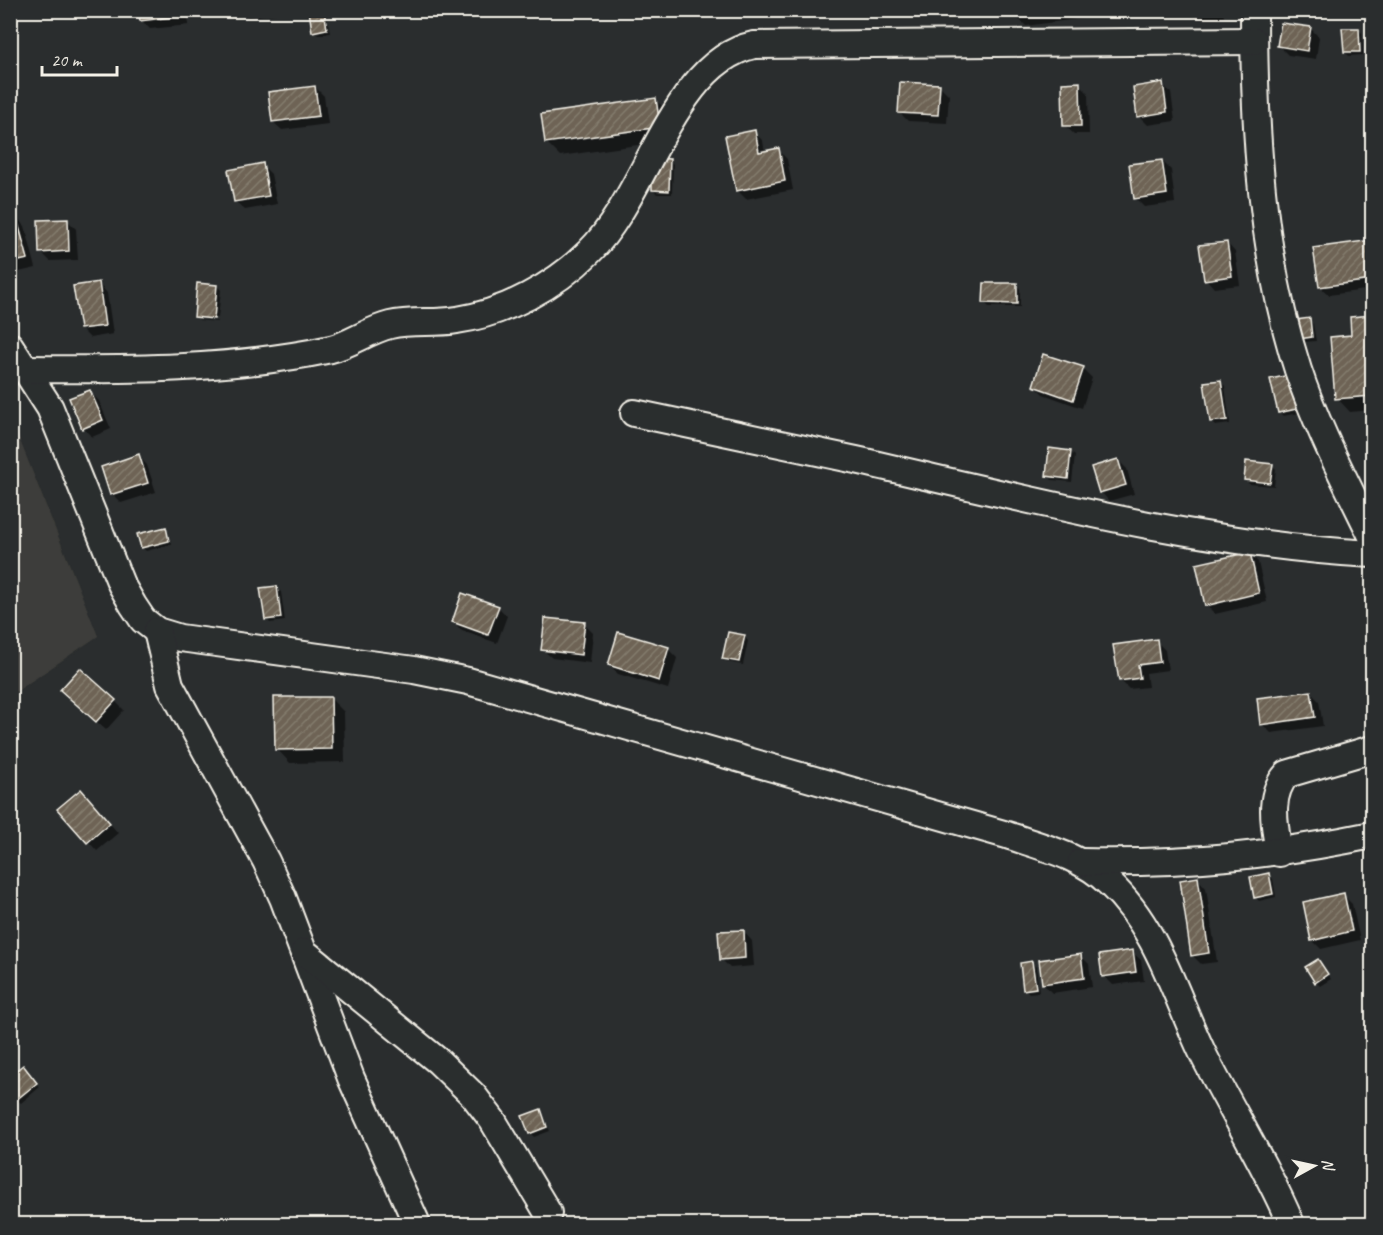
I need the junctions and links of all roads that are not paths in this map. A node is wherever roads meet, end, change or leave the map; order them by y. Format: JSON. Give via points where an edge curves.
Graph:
{"nodes":[{"id":1,"x":1254,"y":10,"type":"edge"},
{"id":2,"x":1254,"y":41,"type":"junction"},
{"id":3,"x":10,"y":346,"type":"edge"},
{"id":4,"x":27,"y":369,"type":"junction"},
{"id":5,"x":634,"y":413,"type":"dead end"},
{"id":6,"x":1372,"y":536,"type":"edge"},
{"id":7,"x":1372,"y":554,"type":"edge"},
{"id":8,"x":157,"y":631,"type":"junction"},
{"id":9,"x":1372,"y":749,"type":"edge"},
{"id":10,"x":1372,"y":835,"type":"edge"},
{"id":11,"x":1279,"y":853,"type":"junction"},
{"id":12,"x":1081,"y":862,"type":"junction"},
{"id":13,"x":302,"y":950,"type":"junction"},
{"id":14,"x":549,"y":1213,"type":"dead end"},
{"id":15,"x":417,"y":1224,"type":"edge"},
{"id":16,"x":1291,"y":1224,"type":"edge"}],
"edges":[{"from":1,"to":2,"type":"street"},
{"from":2,"to":4,"type":"street","via":[[743,47],[720,59],[690,92],[636,188],[589,253],[567,271],[499,309],[459,320],[391,325],[333,348],[284,357],[132,368]]},
{"from":2,"to":6,"type":"street","via":[[1267,236],[1281,309],[1298,370],[1324,436]]},
{"from":3,"to":4,"type":"street"},
{"from":4,"to":8,"type":"street","via":[[50,408],[121,584],[143,620]]},
{"from":5,"to":7,"type":"street","via":[[1131,523],[1303,550]]},
{"from":8,"to":12,"type":"street","via":[[180,638],[468,681],[1007,835]]},
{"from":8,"to":13,"type":"street","via":[[170,685],[266,861]]},
{"from":9,"to":11,"type":"street","via":[[1287,774],[1279,782],[1275,796]]},
{"from":10,"to":11,"type":"street"},
{"from":11,"to":12,"type":"street","via":[[1187,862]]},
{"from":12,"to":16,"type":"street","via":[[1127,900],[1144,925],[1195,1038]]},
{"from":13,"to":14,"type":"street","via":[[438,1061],[474,1096],[493,1120]]},
{"from":13,"to":15,"type":"street","via":[[355,1087]]}]}
